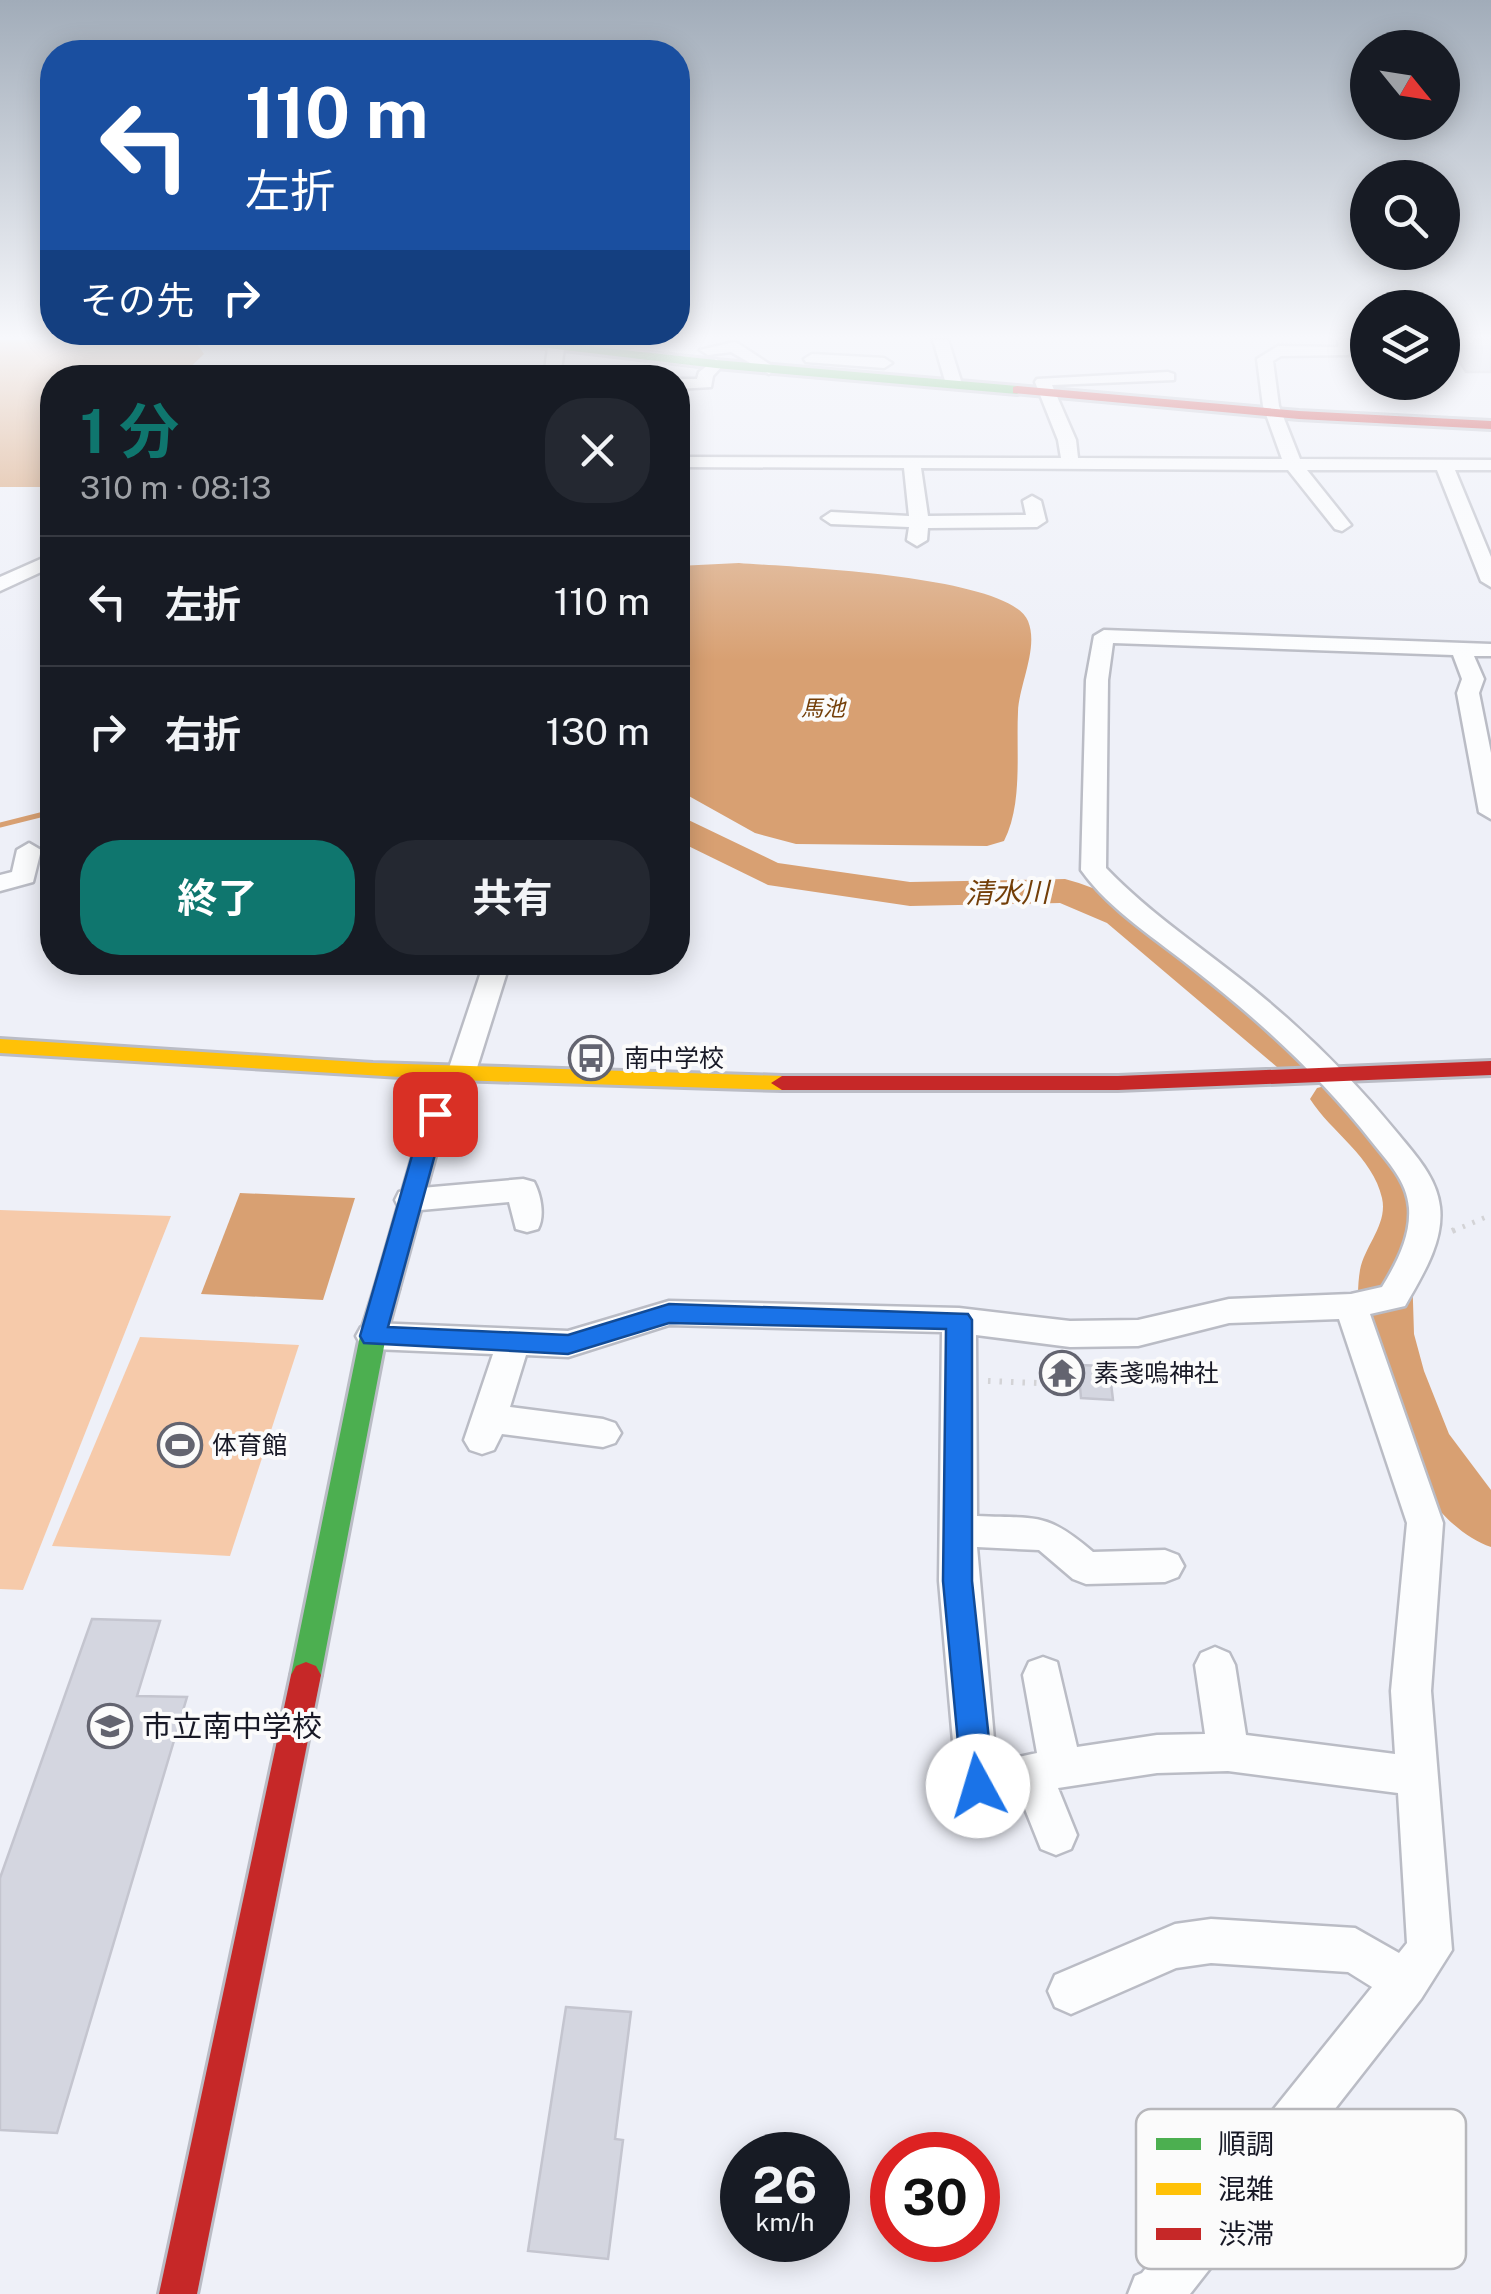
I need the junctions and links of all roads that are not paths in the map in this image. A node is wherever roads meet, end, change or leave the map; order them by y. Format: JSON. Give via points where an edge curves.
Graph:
{"nodes":[{"id":1,"x":1069,"y":447,"type":"edge"},
{"id":2,"x":1287,"y":447,"type":"edge"},
{"id":3,"x":690,"y":462,"type":"edge"},
{"id":4,"x":1070,"y":462,"type":"junction"},
{"id":5,"x":912,"y":464,"type":"junction"},
{"id":6,"x":1293,"y":464,"type":"junction"},
{"id":7,"x":1491,"y":465,"type":"edge"},
{"id":8,"x":1444,"y":466,"type":"junction"},
{"id":9,"x":1032,"y":501,"type":"dead end"},
{"id":10,"x":832,"y":518,"type":"dead end"},
{"id":11,"x":1342,"y":525,"type":"dead end"},
{"id":12,"x":918,"y":531,"type":"junction"},
{"id":13,"x":40,"y":566,"type":"edge"},
{"id":14,"x":1491,"y":581,"type":"edge"},
{"id":15,"x":40,"y":585,"type":"edge"},
{"id":16,"x":0,"y":586,"type":"edge"},
{"id":17,"x":1461,"y":649,"type":"junction"},
{"id":18,"x":1491,"y":650,"type":"edge"},
{"id":19,"x":1491,"y":812,"type":"edge"},
{"id":20,"x":29,"y":850,"type":"dead end"},
{"id":21,"x":0,"y":883,"type":"edge"},
{"id":22,"x":493,"y":975,"type":"edge"},
{"id":23,"x":0,"y":1046,"type":"edge"},
{"id":24,"x":1491,"y":1068,"type":"edge"},
{"id":25,"x":454,"y":1073,"type":"junction"},
{"id":26,"x":1331,"y":1078,"type":"junction"},
{"id":27,"x":410,"y":1200,"type":"junction"},
{"id":28,"x":526,"y":1220,"type":"dead end"},
{"id":29,"x":1372,"y":1302,"type":"junction"},
{"id":30,"x":959,"y":1320,"type":"junction"},
{"id":31,"x":372,"y":1336,"type":"junction"},
{"id":32,"x":513,"y":1343,"type":"junction"},
{"id":33,"x":604,"y":1433,"type":"dead end"},
{"id":34,"x":958,"y":1532,"type":"junction"},
{"id":35,"x":1165,"y":1566,"type":"dead end"},
{"id":36,"x":1215,"y":1665,"type":"dead end"},
{"id":37,"x":1043,"y":1675,"type":"dead end"},
{"id":38,"x":1228,"y":1752,"type":"junction"},
{"id":39,"x":1020,"y":1776,"type":"junction"},
{"id":40,"x":1418,"y":1776,"type":"junction"},
{"id":41,"x":1056,"y":1834,"type":"dead end"},
{"id":42,"x":1405,"y":1983,"type":"junction"},
{"id":43,"x":1071,"y":1991,"type":"dead end"},
{"id":44,"x":1305,"y":2109,"type":"edge"},
{"id":45,"x":1177,"y":2269,"type":"edge"},
{"id":46,"x":1158,"y":2293,"type":"edge"},
{"id":47,"x":178,"y":2294,"type":"edge"}],
"edges":[{"from":1,"to":4,"type":"street"},
{"from":2,"to":6,"type":"street"},
{"from":3,"to":5,"type":"street"},
{"from":4,"to":5,"type":"street"},
{"from":4,"to":6,"type":"street"},
{"from":5,"to":12,"type":"street"},
{"from":6,"to":8,"type":"street"},
{"from":6,"to":11,"type":"street"},
{"from":7,"to":8,"type":"street"},
{"from":8,"to":14,"type":"street"},
{"from":9,"to":12,"type":"street","via":[[1037,521]]},
{"from":10,"to":12,"type":"street"},
{"from":13,"to":16,"type":"street"},
{"from":15,"to":16,"type":"street"},
{"from":17,"to":18,"type":"street"},
{"from":17,"to":19,"type":"street","via":[[1473,679],[1468,692]]},
{"from":17,"to":26,"type":"street","via":[[1104,636],[1093,870],[1128,908],[1220,976]]},
{"from":20,"to":21,"type":"street","via":[[24,878]]},
{"from":22,"to":25,"type":"street"},
{"from":23,"to":25,"type":"street"},
{"from":24,"to":26,"type":"street"},
{"from":25,"to":26,"type":"street","via":[[592,1082],[875,1085]]},
{"from":25,"to":27,"type":"street"},
{"from":26,"to":29,"type":"street","via":[[1359,1104],[1424,1199],[1412,1264]]},
{"from":27,"to":28,"type":"street","via":[[523,1190]]},
{"from":27,"to":31,"type":"street"},
{"from":29,"to":30,"type":"street","via":[[1230,1312],[1138,1333],[1070,1334]]},
{"from":29,"to":40,"type":"street","via":[[1425,1523],[1411,1691]]},
{"from":30,"to":32,"type":"street","via":[[669,1313],[568,1344]]},
{"from":30,"to":34,"type":"street"},
{"from":31,"to":32,"type":"street"},
{"from":31,"to":47,"type":"street"},
{"from":32,"to":33,"type":"street","via":[[486,1429]]},
{"from":34,"to":35,"type":"street","via":[[1047,1535],[1086,1568]]},
{"from":34,"to":39,"type":"street","via":[[958,1581]]},
{"from":36,"to":38,"type":"street"},
{"from":37,"to":39,"type":"street"},
{"from":38,"to":39,"type":"street","via":[[1157,1754]]},
{"from":38,"to":40,"type":"street"},
{"from":39,"to":41,"type":"street"},
{"from":40,"to":42,"type":"street","via":[[1430,1950]]},
{"from":42,"to":43,"type":"street","via":[[1355,1950],[1211,1941],[1175,1946]]},
{"from":42,"to":44,"type":"street"},
{"from":45,"to":46,"type":"street"}]}
